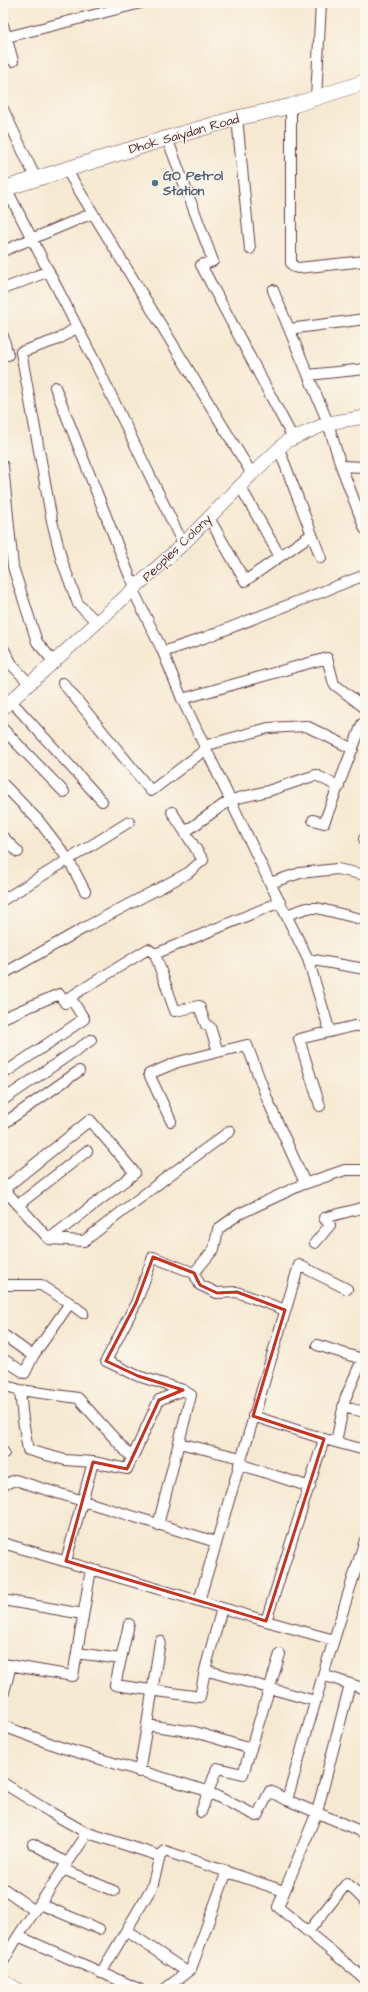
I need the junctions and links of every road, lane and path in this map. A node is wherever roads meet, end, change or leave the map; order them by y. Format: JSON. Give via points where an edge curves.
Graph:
{"nodes":[{"id":1,"x":141,"y":3,"type":"edge"},
{"id":2,"x":321,"y":3,"type":"edge"},
{"id":3,"x":3,"y":25,"type":"edge"},
{"id":4,"x":7,"y":37,"type":"junction"},
{"id":5,"x":13,"y":61,"type":"dead end"},
{"id":6,"x":365,"y":82,"type":"edge"},
{"id":7,"x":316,"y":98,"type":"junction"},
{"id":8,"x":291,"y":106,"type":"junction"},
{"id":9,"x":3,"y":109,"type":"edge"},
{"id":10,"x":237,"y":118,"type":"junction"},
{"id":11,"x":168,"y":138,"type":"junction"},
{"id":12,"x":66,"y":169,"type":"junction"},
{"id":13,"x":36,"y":179,"type":"junction"},
{"id":14,"x":5,"y":189,"type":"edge"},
{"id":15,"x":93,"y":213,"type":"junction"},
{"id":16,"x":32,"y":239,"type":"junction"},
{"id":17,"x":250,"y":249,"type":"dead end"},
{"id":18,"x":3,"y":251,"type":"edge"},
{"id":19,"x":365,"y":261,"type":"edge"},
{"id":20,"x":49,"y":272,"type":"junction"},
{"id":21,"x":3,"y":289,"type":"edge"},
{"id":22,"x":273,"y":290,"type":"dead end"},
{"id":23,"x":365,"y":319,"type":"edge"},
{"id":24,"x":77,"y":327,"type":"junction"},
{"id":25,"x":289,"y":329,"type":"junction"},
{"id":26,"x":3,"y":336,"type":"edge"},
{"id":27,"x":21,"y":352,"type":"junction"},
{"id":28,"x":6,"y":356,"type":"edge"},
{"id":29,"x":365,"y":369,"type":"edge"},
{"id":30,"x":308,"y":375,"type":"junction"},
{"id":31,"x":55,"y":387,"type":"dead end"},
{"id":32,"x":365,"y":416,"type":"edge"},
{"id":33,"x":328,"y":423,"type":"junction"},
{"id":34,"x":293,"y":438,"type":"junction"},
{"id":35,"x":279,"y":449,"type":"junction"},
{"id":36,"x":3,"y":466,"type":"edge"},
{"id":37,"x":341,"y":466,"type":"junction"},
{"id":38,"x":365,"y":467,"type":"edge"},
{"id":39,"x":252,"y":474,"type":"junction"},
{"id":40,"x":240,"y":486,"type":"junction"},
{"id":41,"x":362,"y":517,"type":"edge"},
{"id":42,"x":209,"y":518,"type":"junction"},
{"id":43,"x":365,"y":529,"type":"edge"},
{"id":44,"x":312,"y":534,"type":"junction"},
{"id":45,"x":183,"y":544,"type":"junction"},
{"id":46,"x":280,"y":555,"type":"junction"},
{"id":47,"x":321,"y":558,"type":"dead end"},
{"id":48,"x":365,"y":575,"type":"edge"},
{"id":49,"x":135,"y":588,"type":"junction"},
{"id":50,"x":97,"y":622,"type":"junction"},
{"id":51,"x":3,"y":648,"type":"edge"},
{"id":52,"x":163,"y":652,"type":"junction"},
{"id":53,"x":54,"y":662,"type":"junction"},
{"id":54,"x":63,"y":683,"type":"dead end"},
{"id":55,"x":30,"y":684,"type":"junction"},
{"id":56,"x":182,"y":699,"type":"junction"},
{"id":57,"x":7,"y":705,"type":"edge"},
{"id":58,"x":365,"y":708,"type":"edge"},
{"id":59,"x":364,"y":723,"type":"edge"},
{"id":60,"x":3,"y":729,"type":"edge"},
{"id":61,"x":205,"y":748,"type":"junction"},
{"id":62,"x":353,"y":749,"type":"junction"},
{"id":63,"x":3,"y":784,"type":"edge"},
{"id":64,"x":339,"y":787,"type":"junction"},
{"id":65,"x":64,"y":792,"type":"dead end"},
{"id":66,"x":230,"y":800,"type":"junction"},
{"id":67,"x":102,"y":801,"type":"dead end"},
{"id":68,"x":172,"y":812,"type":"dead end"},
{"id":69,"x":313,"y":820,"type":"dead end"},
{"id":70,"x":129,"y":822,"type":"dead end"},
{"id":71,"x":185,"y":832,"type":"junction"},
{"id":72,"x":3,"y":837,"type":"edge"},
{"id":73,"x":18,"y":852,"type":"dead end"},
{"id":74,"x":68,"y":859,"type":"junction"},
{"id":75,"x":365,"y":875,"type":"edge"},
{"id":76,"x":270,"y":883,"type":"junction"},
{"id":77,"x":85,"y":891,"type":"dead end"},
{"id":78,"x":3,"y":900,"type":"edge"},
{"id":79,"x":280,"y":902,"type":"junction"},
{"id":80,"x":286,"y":915,"type":"junction"},
{"id":81,"x":365,"y":920,"type":"edge"},
{"id":82,"x":155,"y":954,"type":"junction"},
{"id":83,"x":308,"y":959,"type":"junction"},
{"id":84,"x":365,"y":969,"type":"edge"},
{"id":85,"x":3,"y":974,"type":"edge"},
{"id":86,"x":70,"y":997,"type":"junction"},
{"id":87,"x":3,"y":1018,"type":"edge"},
{"id":88,"x":365,"y":1026,"type":"edge"},
{"id":89,"x":330,"y":1032,"type":"junction"},
{"id":90,"x":91,"y":1040,"type":"dead end"},
{"id":91,"x":218,"y":1052,"type":"junction"},
{"id":92,"x":79,"y":1071,"type":"dead end"},
{"id":93,"x":3,"y":1074,"type":"edge"},
{"id":94,"x":3,"y":1100,"type":"edge"},
{"id":95,"x":320,"y":1106,"type":"dead end"},
{"id":96,"x":171,"y":1122,"type":"dead end"},
{"id":97,"x":3,"y":1124,"type":"edge"},
{"id":98,"x":230,"y":1131,"type":"dead end"},
{"id":99,"x":87,"y":1150,"type":"dead end"},
{"id":100,"x":365,"y":1170,"type":"edge"},
{"id":101,"x":305,"y":1183,"type":"junction"},
{"id":102,"x":3,"y":1188,"type":"edge"},
{"id":103,"x":18,"y":1205,"type":"junction"},
{"id":104,"x":365,"y":1207,"type":"edge"},
{"id":105,"x":49,"y":1239,"type":"junction"},
{"id":106,"x":315,"y":1243,"type":"dead end"},
{"id":107,"x":194,"y":1273,"type":"junction"},
{"id":108,"x":3,"y":1285,"type":"edge"},
{"id":109,"x":347,"y":1289,"type":"dead end"},
{"id":110,"x":70,"y":1302,"type":"junction"},
{"id":111,"x":285,"y":1310,"type":"junction"},
{"id":112,"x":83,"y":1313,"type":"dead end"},
{"id":113,"x":4,"y":1336,"type":"edge"},
{"id":114,"x":317,"y":1345,"type":"dead end"},
{"id":115,"x":33,"y":1356,"type":"junction"},
{"id":116,"x":364,"y":1358,"type":"edge"},
{"id":117,"x":3,"y":1359,"type":"edge"},
{"id":118,"x":3,"y":1385,"type":"edge"},
{"id":119,"x":20,"y":1390,"type":"junction"},
{"id":120,"x":183,"y":1390,"type":"junction"},
{"id":121,"x":343,"y":1407,"type":"junction"},
{"id":122,"x":365,"y":1412,"type":"edge"},
{"id":123,"x":253,"y":1416,"type":"junction"},
{"id":124,"x":324,"y":1439,"type":"junction"},
{"id":125,"x":336,"y":1442,"type":"junction"},
{"id":126,"x":179,"y":1443,"type":"junction"},
{"id":127,"x":365,"y":1450,"type":"edge"},
{"id":128,"x":132,"y":1458,"type":"junction"},
{"id":129,"x":240,"y":1460,"type":"junction"},
{"id":130,"x":93,"y":1462,"type":"junction"},
{"id":131,"x":3,"y":1485,"type":"edge"},
{"id":132,"x":310,"y":1487,"type":"junction"},
{"id":133,"x":82,"y":1501,"type":"junction"},
{"id":134,"x":158,"y":1525,"type":"junction"},
{"id":135,"x":365,"y":1540,"type":"edge"},
{"id":136,"x":216,"y":1542,"type":"junction"},
{"id":137,"x":3,"y":1543,"type":"edge"},
{"id":138,"x":66,"y":1561,"type":"junction"},
{"id":139,"x":91,"y":1569,"type":"junction"},
{"id":140,"x":3,"y":1600,"type":"edge"},
{"id":141,"x":199,"y":1601,"type":"junction"},
{"id":142,"x":222,"y":1608,"type":"junction"},
{"id":143,"x":83,"y":1614,"type":"junction"},
{"id":144,"x":266,"y":1620,"type":"junction"},
{"id":145,"x":129,"y":1624,"type":"dead end"},
{"id":146,"x":334,"y":1640,"type":"junction"},
{"id":147,"x":160,"y":1641,"type":"dead end"},
{"id":148,"x":77,"y":1653,"type":"junction"},
{"id":149,"x":280,"y":1654,"type":"dead end"},
{"id":150,"x":121,"y":1659,"type":"junction"},
{"id":151,"x":7,"y":1664,"type":"edge"},
{"id":152,"x":205,"y":1670,"type":"junction"},
{"id":153,"x":323,"y":1675,"type":"junction"},
{"id":154,"x":350,"y":1684,"type":"junction"},
{"id":155,"x":269,"y":1688,"type":"junction"},
{"id":156,"x":365,"y":1689,"type":"edge"},
{"id":157,"x":152,"y":1690,"type":"junction"},
{"id":158,"x":3,"y":1696,"type":"edge"},
{"id":159,"x":315,"y":1701,"type":"junction"},
{"id":160,"x":147,"y":1725,"type":"junction"},
{"id":161,"x":3,"y":1726,"type":"edge"},
{"id":162,"x":251,"y":1749,"type":"junction"},
{"id":163,"x":139,"y":1772,"type":"junction"},
{"id":164,"x":3,"y":1783,"type":"edge"},
{"id":165,"x":208,"y":1792,"type":"junction"},
{"id":166,"x":287,"y":1800,"type":"junction"},
{"id":167,"x":201,"y":1812,"type":"dead end"},
{"id":168,"x":317,"y":1812,"type":"junction"},
{"id":169,"x":85,"y":1832,"type":"junction"},
{"id":170,"x":365,"y":1834,"type":"edge"},
{"id":171,"x":33,"y":1844,"type":"dead end"},
{"id":172,"x":160,"y":1856,"type":"junction"},
{"id":173,"x":65,"y":1866,"type":"junction"},
{"id":174,"x":227,"y":1871,"type":"junction"},
{"id":175,"x":3,"y":1888,"type":"edge"},
{"id":176,"x":114,"y":1890,"type":"dead end"},
{"id":177,"x":284,"y":1891,"type":"junction"},
{"id":178,"x":365,"y":1901,"type":"edge"},
{"id":179,"x":38,"y":1907,"type":"junction"},
{"id":180,"x":99,"y":1929,"type":"dead end"},
{"id":181,"x":126,"y":1931,"type":"junction"},
{"id":182,"x":308,"y":1932,"type":"junction"},
{"id":183,"x":18,"y":1936,"type":"junction"},
{"id":184,"x":3,"y":1962,"type":"edge"},
{"id":185,"x":187,"y":1972,"type":"junction"},
{"id":186,"x":101,"y":1973,"type":"junction"},
{"id":187,"x":365,"y":1979,"type":"edge"},
{"id":188,"x":3,"y":1981,"type":"edge"},
{"id":189,"x":17,"y":1989,"type":"edge"},
{"id":190,"x":139,"y":1989,"type":"edge"},
{"id":191,"x":166,"y":1989,"type":"edge"}],
"edges":[{"from":1,"to":4,"type":"street"},
{"from":2,"to":7,"type":"street"},
{"from":3,"to":4,"type":"street"},
{"from":4,"to":5,"type":"street"},
{"from":6,"to":7,"type":"main road","name":"Dhok Saiydan Road"},
{"from":7,"to":8,"type":"main road","name":"Dhok Saiydan Road"},
{"from":8,"to":10,"type":"main road","name":"Dhok Saiydan Road"},
{"from":8,"to":19,"type":"street","via":[[291,263],[298,268]]},
{"from":9,"to":13,"type":"street"},
{"from":10,"to":11,"type":"main road","name":"Dhok Saiydan Road"},
{"from":10,"to":17,"type":"street"},
{"from":11,"to":12,"type":"main road","name":"Dhok Saiydan Road"},
{"from":11,"to":34,"type":"street","via":[[213,261],[201,265]]},
{"from":12,"to":13,"type":"main road","name":"Dhok Saiydan Road"},
{"from":12,"to":15,"type":"street"},
{"from":13,"to":14,"type":"main road","name":"Dhok Saiydan Road"},
{"from":14,"to":16,"type":"street"},
{"from":15,"to":16,"type":"street"},
{"from":15,"to":39,"type":"street"},
{"from":16,"to":18,"type":"street"},
{"from":16,"to":20,"type":"street"},
{"from":20,"to":21,"type":"street"},
{"from":20,"to":24,"type":"street"},
{"from":22,"to":25,"type":"street"},
{"from":23,"to":25,"type":"street"},
{"from":24,"to":27,"type":"street","via":[[58,339]]},
{"from":24,"to":45,"type":"street"},
{"from":25,"to":30,"type":"street"},
{"from":26,"to":28,"type":"street"},
{"from":27,"to":28,"type":"street"},
{"from":27,"to":50,"type":"street","via":[[52,521],[62,561],[78,604]]},
{"from":29,"to":30,"type":"street"},
{"from":30,"to":33,"type":"street"},
{"from":31,"to":49,"type":"street"},
{"from":32,"to":33,"type":"street","name":"Peoples Colony"},
{"from":33,"to":34,"type":"street","name":"Peoples Colony"},
{"from":33,"to":37,"type":"street"},
{"from":34,"to":35,"type":"street","name":"Peoples Colony"},
{"from":35,"to":39,"type":"street","name":"Peoples Colony"},
{"from":35,"to":44,"type":"street"},
{"from":36,"to":53,"type":"street","via":[[13,567],[37,642]]},
{"from":37,"to":38,"type":"street"},
{"from":37,"to":41,"type":"street"},
{"from":39,"to":40,"type":"street","name":"Peoples Colony"},
{"from":40,"to":42,"type":"street","name":"Peoples Colony"},
{"from":40,"to":46,"type":"street"},
{"from":41,"to":43,"type":"street"},
{"from":42,"to":45,"type":"street","name":"Peoples Colony"},
{"from":42,"to":46,"type":"street","via":[[245,581]]},
{"from":44,"to":46,"type":"street"},
{"from":44,"to":47,"type":"street"},
{"from":45,"to":49,"type":"street","name":"Peoples Colony"},
{"from":48,"to":52,"type":"street"},
{"from":49,"to":50,"type":"street","name":"Peoples Colony"},
{"from":49,"to":52,"type":"street"},
{"from":50,"to":53,"type":"street","name":"Peoples Colony"},
{"from":51,"to":55,"type":"street","via":[[13,666]]},
{"from":52,"to":56,"type":"street"},
{"from":53,"to":55,"type":"street","name":"Peoples Colony"},
{"from":54,"to":61,"type":"street","via":[[151,790]]},
{"from":55,"to":57,"type":"street","name":"Peoples Colony"},
{"from":56,"to":58,"type":"street","via":[[327,658],[334,684]]},
{"from":56,"to":61,"type":"street"},
{"from":57,"to":67,"type":"street"},
{"from":59,"to":62,"type":"street"},
{"from":60,"to":65,"type":"street"},
{"from":61,"to":62,"type":"street","via":[[268,728],[306,726]]},
{"from":61,"to":66,"type":"street"},
{"from":62,"to":64,"type":"street"},
{"from":63,"to":74,"type":"street","via":[[39,820]]},
{"from":64,"to":66,"type":"street","via":[[316,775]]},
{"from":64,"to":69,"type":"street","via":[[324,823]]},
{"from":66,"to":71,"type":"street"},
{"from":66,"to":76,"type":"street"},
{"from":68,"to":71,"type":"street"},
{"from":70,"to":74,"type":"street"},
{"from":71,"to":85,"type":"street","via":[[203,860],[188,873]]},
{"from":72,"to":73,"type":"street"},
{"from":74,"to":77,"type":"street"},
{"from":74,"to":78,"type":"street"},
{"from":75,"to":76,"type":"street","via":[[337,869],[300,873]]},
{"from":76,"to":79,"type":"street"},
{"from":79,"to":80,"type":"street"},
{"from":79,"to":82,"type":"street"},
{"from":80,"to":81,"type":"street","via":[[307,908],[317,908]]},
{"from":80,"to":83,"type":"street"},
{"from":82,"to":86,"type":"street","via":[[148,948]]},
{"from":82,"to":91,"type":"street","via":[[175,1010],[199,1006],[206,1024],[210,1027]]},
{"from":83,"to":84,"type":"street"},
{"from":83,"to":89,"type":"street"},
{"from":86,"to":87,"type":"street","via":[[65,1003],[59,994]]},
{"from":86,"to":93,"type":"street","via":[[84,1019]]},
{"from":88,"to":89,"type":"street"},
{"from":89,"to":95,"type":"street","via":[[299,1039]]},
{"from":90,"to":94,"type":"street"},
{"from":91,"to":96,"type":"street","via":[[178,1062],[149,1074]]},
{"from":91,"to":101,"type":"street","via":[[247,1044],[268,1101]]},
{"from":92,"to":97,"type":"street"},
{"from":98,"to":105,"type":"street","via":[[84,1242]]},
{"from":99,"to":103,"type":"street"},
{"from":100,"to":101,"type":"street","via":[[345,1170]]},
{"from":101,"to":107,"type":"street","via":[[240,1214],[218,1229],[214,1249]]},
{"from":102,"to":103,"type":"street"},
{"from":102,"to":105,"type":"street","via":[[90,1120],[135,1174]]},
{"from":103,"to":105,"type":"street"},
{"from":104,"to":106,"type":"street","via":[[324,1218],[330,1225]]},
{"from":107,"to":111,"type":"street","via":[[200,1285],[217,1293],[237,1292]]},
{"from":107,"to":120,"type":"street","via":[[153,1257],[136,1303],[106,1361],[138,1376]]},
{"from":108,"to":110,"type":"street","via":[[41,1285]]},
{"from":109,"to":111,"type":"street","via":[[299,1265]]},
{"from":110,"to":112,"type":"street"},
{"from":110,"to":115,"type":"street"},
{"from":111,"to":123,"type":"street"},
{"from":113,"to":115,"type":"street"},
{"from":114,"to":116,"type":"street"},
{"from":115,"to":117,"type":"street","via":[[25,1373]]},
{"from":116,"to":121,"type":"street"},
{"from":118,"to":119,"type":"street"},
{"from":119,"to":128,"type":"street","via":[[78,1398]]},
{"from":119,"to":130,"type":"street","via":[[28,1450],[65,1460]]},
{"from":120,"to":126,"type":"street","via":[[191,1395]]},
{"from":120,"to":128,"type":"street","via":[[159,1400]]},
{"from":121,"to":122,"type":"street"},
{"from":121,"to":125,"type":"street"},
{"from":123,"to":124,"type":"street"},
{"from":123,"to":129,"type":"street"},
{"from":124,"to":125,"type":"street"},
{"from":124,"to":132,"type":"street"},
{"from":125,"to":127,"type":"street"},
{"from":126,"to":129,"type":"street"},
{"from":126,"to":134,"type":"street"},
{"from":128,"to":130,"type":"street","via":[[127,1469]]},
{"from":129,"to":132,"type":"street"},
{"from":129,"to":136,"type":"street"},
{"from":130,"to":133,"type":"street"},
{"from":131,"to":133,"type":"street","via":[[15,1480]]},
{"from":132,"to":144,"type":"street"},
{"from":133,"to":134,"type":"street"},
{"from":133,"to":138,"type":"street"},
{"from":134,"to":136,"type":"street"},
{"from":135,"to":146,"type":"street"},
{"from":136,"to":141,"type":"street"},
{"from":137,"to":138,"type":"street"},
{"from":138,"to":139,"type":"street"},
{"from":139,"to":141,"type":"street"},
{"from":139,"to":143,"type":"street"},
{"from":140,"to":143,"type":"street"},
{"from":141,"to":142,"type":"street"},
{"from":142,"to":144,"type":"street"},
{"from":142,"to":152,"type":"street"},
{"from":143,"to":148,"type":"street"},
{"from":144,"to":146,"type":"street"},
{"from":145,"to":150,"type":"street"},
{"from":146,"to":153,"type":"street"},
{"from":147,"to":157,"type":"street"},
{"from":148,"to":150,"type":"street"},
{"from":148,"to":151,"type":"street","via":[[73,1676]]},
{"from":149,"to":155,"type":"street"},
{"from":150,"to":157,"type":"street","via":[[116,1685]]},
{"from":151,"to":158,"type":"street"},
{"from":152,"to":155,"type":"street"},
{"from":152,"to":157,"type":"street","via":[[200,1697]]},
{"from":153,"to":154,"type":"street"},
{"from":153,"to":159,"type":"street"},
{"from":154,"to":156,"type":"street"},
{"from":154,"to":168,"type":"street"},
{"from":155,"to":159,"type":"street"},
{"from":155,"to":162,"type":"street"},
{"from":157,"to":160,"type":"street"},
{"from":159,"to":166,"type":"street"},
{"from":160,"to":162,"type":"street","via":[[195,1732]]},
{"from":160,"to":163,"type":"street"},
{"from":161,"to":163,"type":"street"},
{"from":162,"to":165,"type":"street","via":[[243,1774],[217,1768]]},
{"from":163,"to":165,"type":"street"},
{"from":164,"to":169,"type":"street"},
{"from":165,"to":166,"type":"street","via":[[258,1816],[270,1791]]},
{"from":165,"to":167,"type":"street"},
{"from":166,"to":168,"type":"street"},
{"from":168,"to":170,"type":"street"},
{"from":168,"to":177,"type":"street"},
{"from":169,"to":172,"type":"street"},
{"from":169,"to":173,"type":"street","via":[[83,1840]]},
{"from":171,"to":173,"type":"street"},
{"from":172,"to":174,"type":"street","via":[[165,1851]]},
{"from":172,"to":181,"type":"street","via":[[152,1887]]},
{"from":173,"to":176,"type":"street"},
{"from":173,"to":179,"type":"street"},
{"from":174,"to":177,"type":"street"},
{"from":174,"to":185,"type":"street","via":[[191,1968]]},
{"from":175,"to":179,"type":"street"},
{"from":177,"to":182,"type":"street","via":[[278,1906]]},
{"from":178,"to":182,"type":"street","via":[[347,1883]]},
{"from":179,"to":180,"type":"street"},
{"from":179,"to":183,"type":"street"},
{"from":181,"to":185,"type":"street"},
{"from":181,"to":186,"type":"street"},
{"from":182,"to":187,"type":"street"},
{"from":183,"to":184,"type":"street"},
{"from":183,"to":186,"type":"street"},
{"from":185,"to":191,"type":"street"},
{"from":186,"to":190,"type":"street"},
{"from":188,"to":189,"type":"street"}]}
